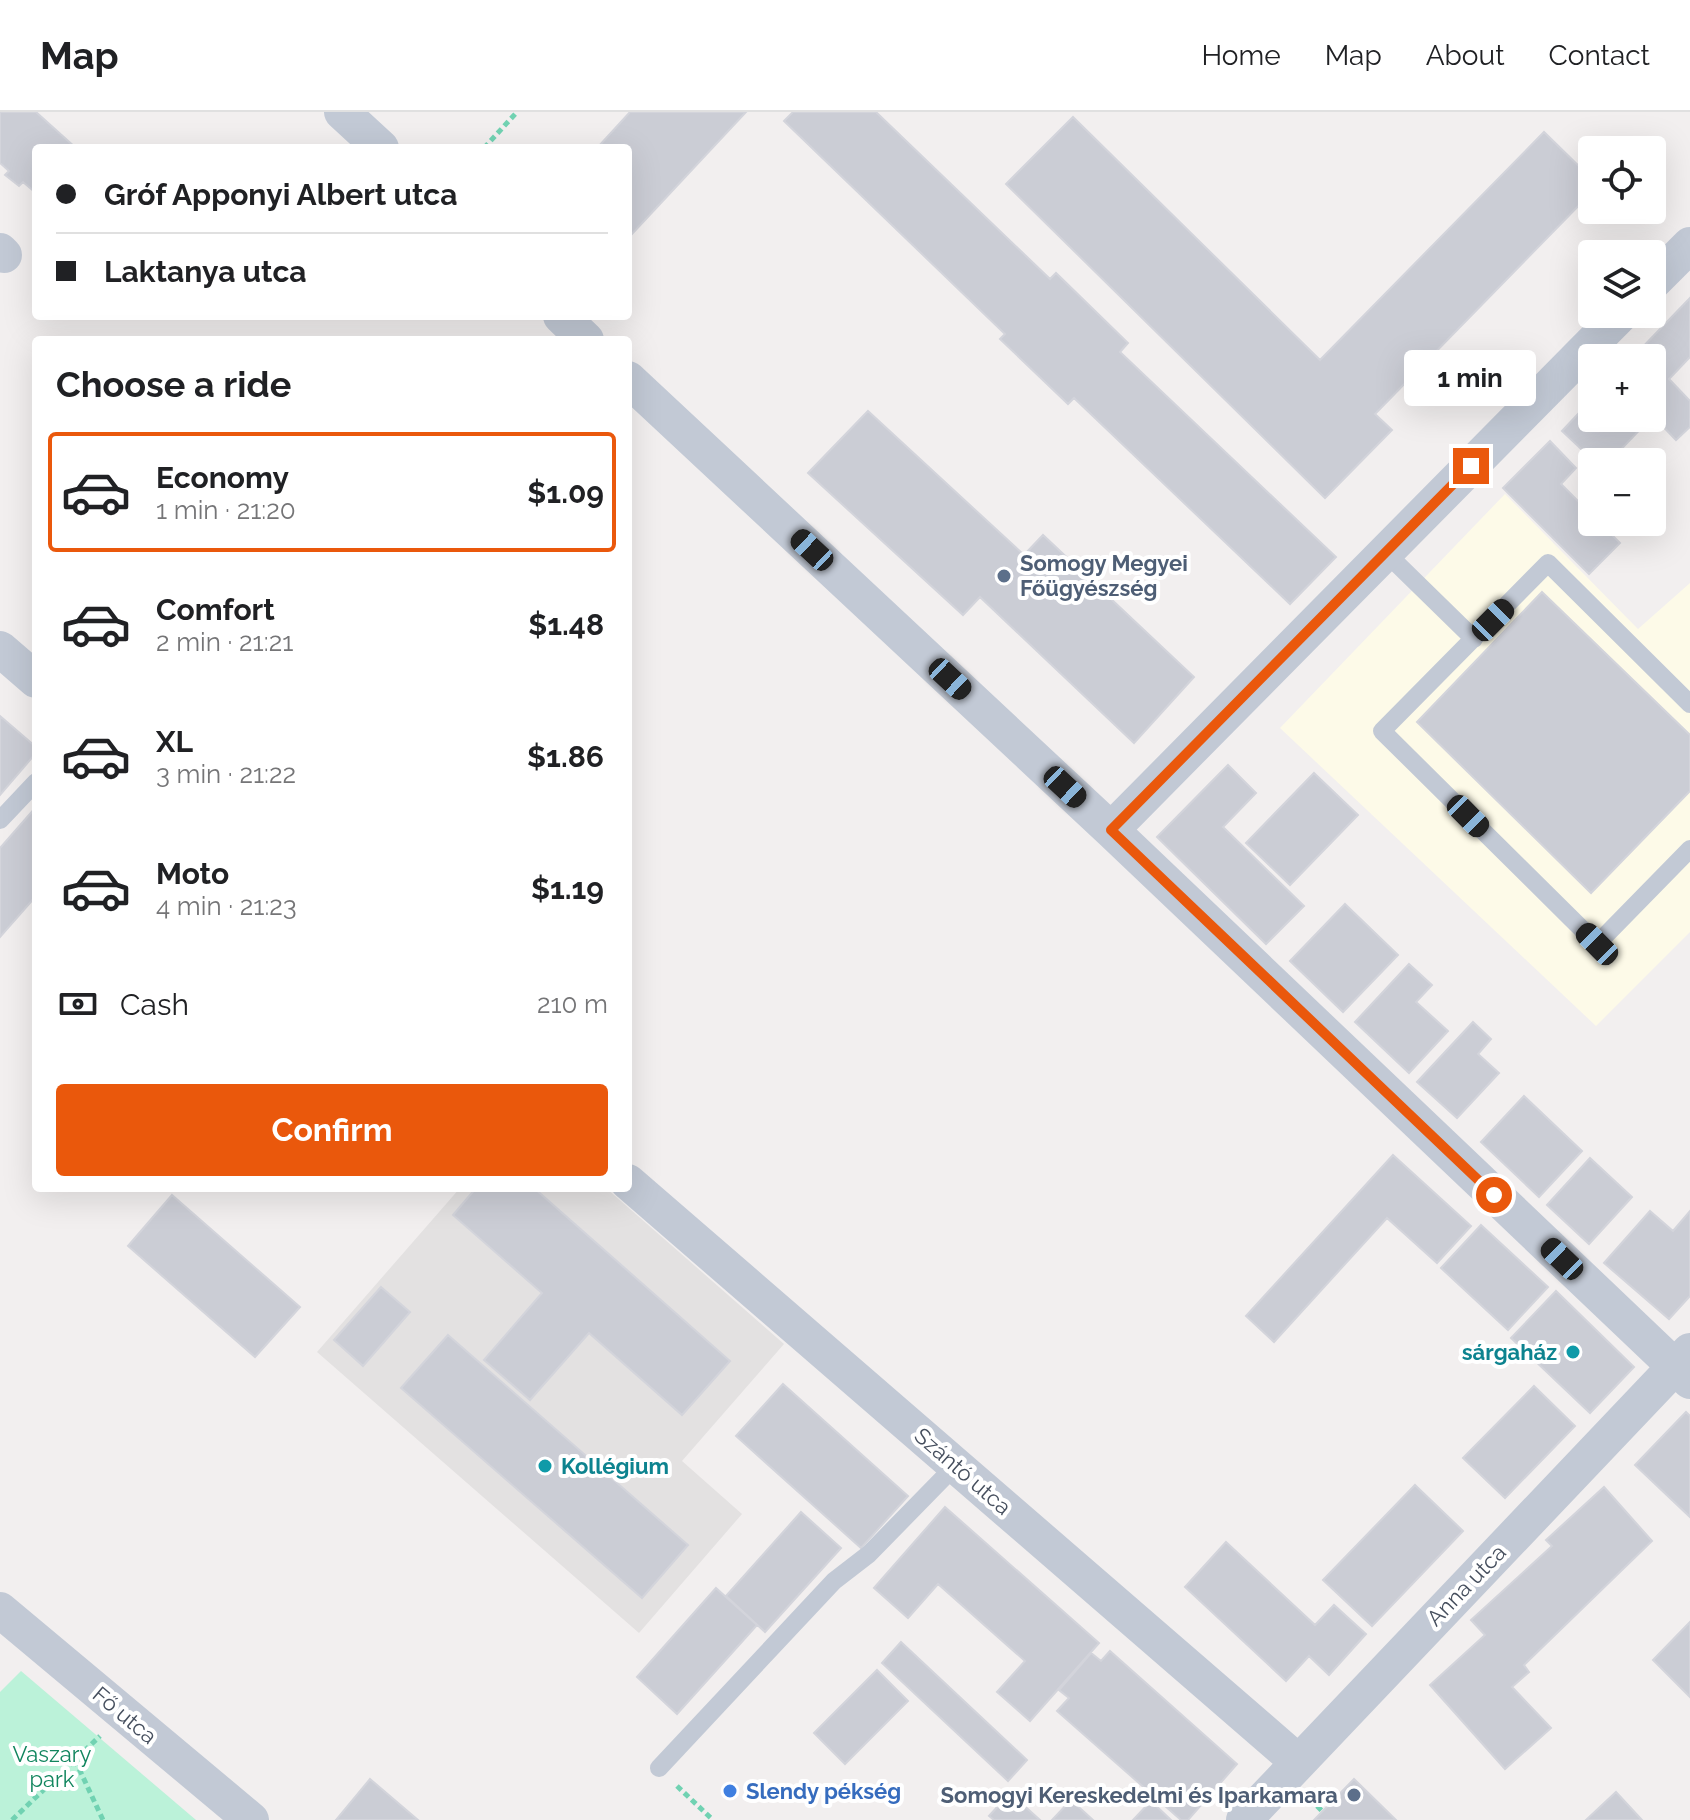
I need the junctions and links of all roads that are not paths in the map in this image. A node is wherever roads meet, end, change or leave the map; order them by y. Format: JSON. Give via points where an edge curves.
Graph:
{"nodes":[{"id":1,"x":342,"y":112,"type":"edge"},
{"id":2,"x":377,"y":144,"type":"edge"},
{"id":3,"x":1690,"y":245,"type":"edge"},
{"id":4,"x":1666,"y":269,"type":"edge"},
{"id":5,"x":565,"y":320,"type":"edge"},
{"id":6,"x":1607,"y":328,"type":"edge"},
{"id":7,"x":582,"y":336,"type":"edge"},
{"id":8,"x":632,"y":383,"type":"edge"},
{"id":9,"x":1385,"y":552,"type":"junction"},
{"id":10,"x":1474,"y":639,"type":"junction"},
{"id":11,"x":0,"y":649,"type":"edge"},
{"id":12,"x":32,"y":677,"type":"edge"},
{"id":13,"x":1690,"y":704,"type":"edge"},
{"id":14,"x":32,"y":786,"type":"edge"},
{"id":15,"x":0,"y":820,"type":"edge"},
{"id":16,"x":1111,"y":830,"type":"junction"},
{"id":17,"x":1690,"y":849,"type":"edge"},
{"id":18,"x":632,"y":1185,"type":"edge"},
{"id":19,"x":1685,"y":1366,"type":"edge"},
{"id":20,"x":956,"y":1465,"type":"junction"},
{"id":21,"x":0,"y":1610,"type":"edge"},
{"id":22,"x":1297,"y":1761,"type":"junction"},
{"id":23,"x":659,"y":1768,"type":"road end"},
{"id":24,"x":251,"y":1820,"type":"edge"},
{"id":25,"x":1244,"y":1820,"type":"edge"}],
"edges":[{"from":1,"to":2,"type":"street"},
{"from":3,"to":4,"type":"street"},
{"from":5,"to":7,"type":"street"},
{"from":6,"to":9,"type":"street"},
{"from":8,"to":16,"type":"street"},
{"from":9,"to":10,"type":"lane"},
{"from":9,"to":16,"type":"street"},
{"from":10,"to":13,"type":"lane","via":[[1548,563]]},
{"from":10,"to":17,"type":"lane","via":[[1382,731],[1597,944]]},
{"from":11,"to":12,"type":"street"},
{"from":14,"to":15,"type":"lane"},
{"from":16,"to":19,"type":"street"},
{"from":18,"to":20,"type":"street","name":"Szántó utca"},
{"from":19,"to":22,"type":"street","name":"Anna utca"},
{"from":20,"to":22,"type":"street","name":"Szántó utca"},
{"from":20,"to":23,"type":"lane","via":[[869,1554],[834,1581]]},
{"from":21,"to":24,"type":"street","name":"Fő utca"},
{"from":22,"to":25,"type":"street","name":"Anna utca"}]}
